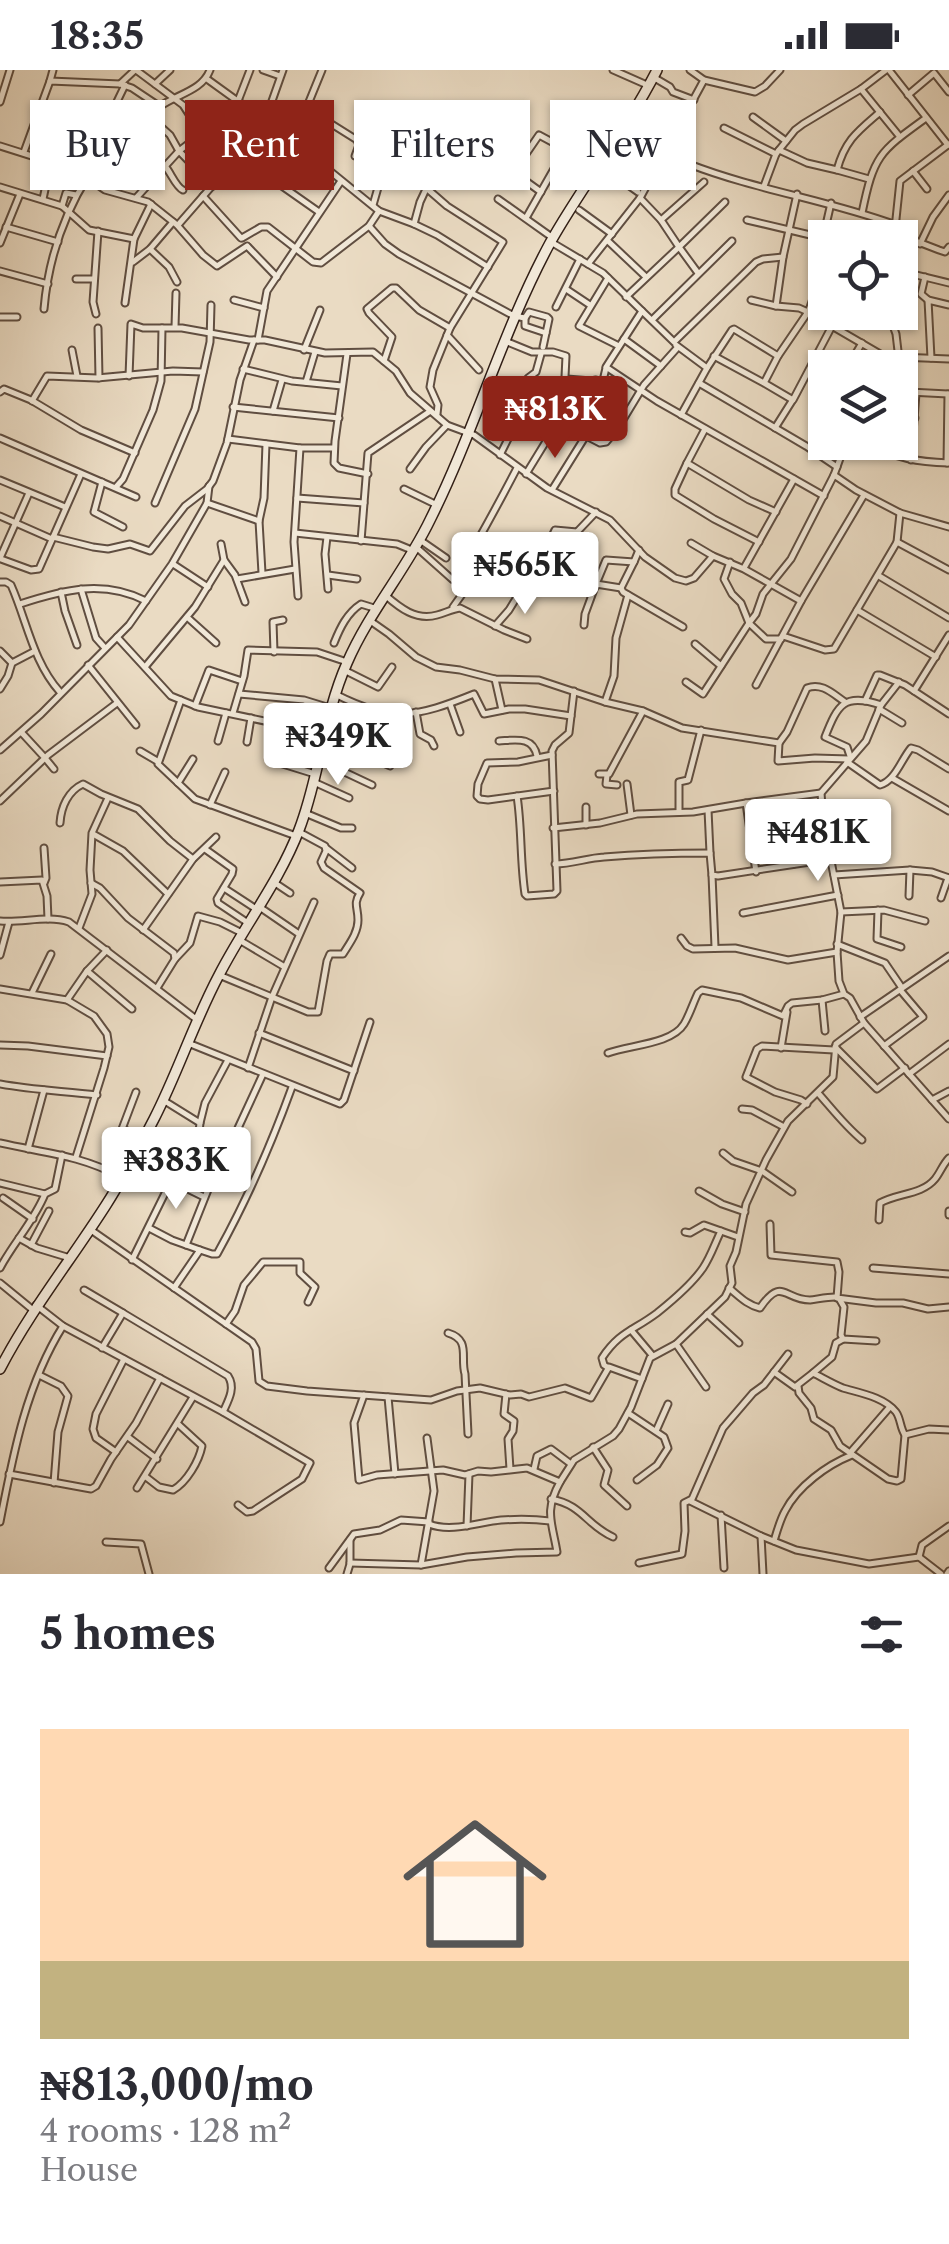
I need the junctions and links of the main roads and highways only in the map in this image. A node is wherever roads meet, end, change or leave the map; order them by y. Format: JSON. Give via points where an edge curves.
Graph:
{"nodes":[{"id":1,"x":653,"y":78,"type":"edge"},
{"id":2,"x":0,"y":1369,"type":"edge"}],
"edges":[{"from":1,"to":2,"type":"main road","via":[[552,240],[437,506],[346,666],[298,834],[196,1019],[130,1164]]}]}
